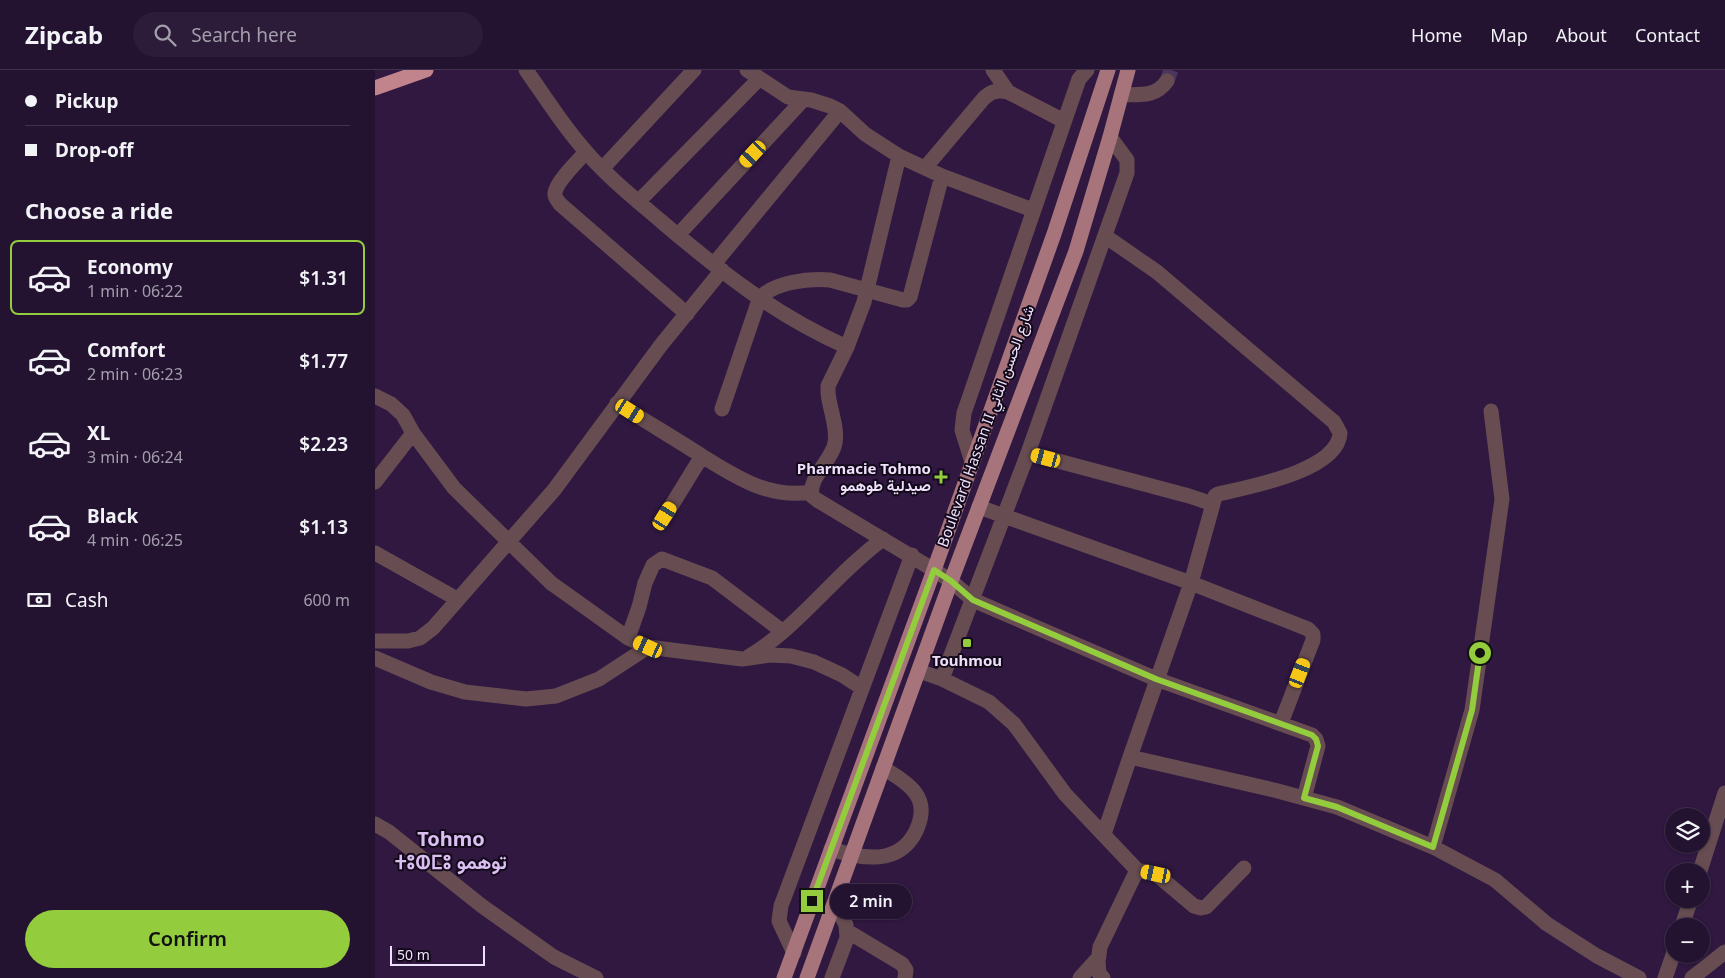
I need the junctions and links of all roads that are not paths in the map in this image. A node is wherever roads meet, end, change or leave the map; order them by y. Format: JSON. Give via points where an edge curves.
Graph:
{"nodes":[{"id":1,"x":426,"y":70,"type":"edge"},
{"id":2,"x":526,"y":70,"type":"edge"},
{"id":3,"x":693,"y":70,"type":"edge"},
{"id":4,"x":993,"y":70,"type":"edge"},
{"id":5,"x":1087,"y":70,"type":"edge"},
{"id":6,"x":1108,"y":70,"type":"edge"},
{"id":7,"x":1128,"y":70,"type":"edge"},
{"id":8,"x":753,"y":74,"type":"edge"},
{"id":9,"x":1167,"y":81,"type":"tunnel mouth"},
{"id":10,"x":375,"y":88,"type":"edge"},
{"id":11,"x":1008,"y":92,"type":"junction"},
{"id":12,"x":1121,"y":95,"type":"junction"},
{"id":13,"x":803,"y":100,"type":"junction"},
{"id":14,"x":840,"y":112,"type":"junction"},
{"id":15,"x":1064,"y":121,"type":"junction"},
{"id":16,"x":1110,"y":137,"type":"junction"},
{"id":17,"x":586,"y":152,"type":"junction"},
{"id":18,"x":899,"y":156,"type":"junction"},
{"id":19,"x":925,"y":168,"type":"junction"},
{"id":20,"x":602,"y":169,"type":"junction"},
{"id":21,"x":942,"y":176,"type":"junction"},
{"id":22,"x":638,"y":202,"type":"junction"},
{"id":23,"x":1033,"y":210,"type":"junction"},
{"id":24,"x":678,"y":235,"type":"junction"},
{"id":25,"x":1105,"y":236,"type":"junction"},
{"id":26,"x":718,"y":268,"type":"junction"},
{"id":27,"x":867,"y":290,"type":"junction"},
{"id":28,"x":759,"y":300,"type":"junction"},
{"id":29,"x":687,"y":314,"type":"junction"},
{"id":30,"x":847,"y":347,"type":"junction"},
{"id":31,"x":375,"y":396,"type":"edge"},
{"id":32,"x":617,"y":403,"type":"junction"},
{"id":33,"x":722,"y":409,"type":"dead end"},
{"id":34,"x":1491,"y":411,"type":"dead end"},
{"id":35,"x":413,"y":433,"type":"junction"},
{"id":36,"x":1028,"y":453,"type":"junction"},
{"id":37,"x":702,"y":456,"type":"junction"},
{"id":38,"x":972,"y":462,"type":"junction"},
{"id":39,"x":375,"y":482,"type":"edge"},
{"id":40,"x":811,"y":492,"type":"junction"},
{"id":41,"x":1213,"y":504,"type":"junction"},
{"id":42,"x":979,"y":507,"type":"junction"},
{"id":43,"x":665,"y":516,"type":"dead end"},
{"id":44,"x":1005,"y":516,"type":"junction"},
{"id":45,"x":883,"y":539,"type":"junction"},
{"id":46,"x":509,"y":540,"type":"junction"},
{"id":47,"x":375,"y":553,"type":"edge"},
{"id":48,"x":912,"y":555,"type":"junction"},
{"id":49,"x":934,"y":570,"type":"junction"},
{"id":50,"x":951,"y":581,"type":"junction"},
{"id":51,"x":1191,"y":583,"type":"junction"},
{"id":52,"x":457,"y":599,"type":"junction"},
{"id":53,"x":973,"y":600,"type":"junction"},
{"id":54,"x":782,"y":631,"type":"junction"},
{"id":55,"x":629,"y":638,"type":"junction"},
{"id":56,"x":375,"y":641,"type":"edge"},
{"id":57,"x":648,"y":647,"type":"junction"},
{"id":58,"x":375,"y":658,"type":"edge"},
{"id":59,"x":742,"y":659,"type":"junction"},
{"id":60,"x":919,"y":671,"type":"junction"},
{"id":61,"x":942,"y":679,"type":"junction"},
{"id":62,"x":1156,"y":679,"type":"junction"},
{"id":63,"x":862,"y":688,"type":"junction"},
{"id":64,"x":1281,"y":723,"type":"junction"},
{"id":65,"x":1130,"y":758,"type":"junction"},
{"id":66,"x":883,"y":768,"type":"junction"},
{"id":67,"x":1725,"y":793,"type":"edge"},
{"id":68,"x":1304,"y":798,"type":"junction"},
{"id":69,"x":375,"y":824,"type":"edge"},
{"id":70,"x":1104,"y":834,"type":"junction"},
{"id":71,"x":1433,"y":847,"type":"junction"},
{"id":72,"x":831,"y":849,"type":"junction"},
{"id":73,"x":851,"y":856,"type":"junction"},
{"id":74,"x":1703,"y":863,"type":"edge"},
{"id":75,"x":1243,"y":868,"type":"dead end"},
{"id":76,"x":1137,"y":870,"type":"junction"},
{"id":77,"x":835,"y":902,"type":"junction"},
{"id":78,"x":847,"y":932,"type":"junction"},
{"id":79,"x":1725,"y":952,"type":"edge"},
{"id":80,"x":794,"y":953,"type":"junction"},
{"id":81,"x":1099,"y":957,"type":"junction"},
{"id":82,"x":1670,"y":963,"type":"edge"},
{"id":83,"x":909,"y":975,"type":"edge"},
{"id":84,"x":596,"y":978,"type":"edge"},
{"id":85,"x":784,"y":978,"type":"edge"},
{"id":86,"x":807,"y":978,"type":"edge"},
{"id":87,"x":832,"y":978,"type":"edge"},
{"id":88,"x":1080,"y":978,"type":"edge"},
{"id":89,"x":1103,"y":978,"type":"edge"},
{"id":90,"x":1639,"y":978,"type":"edge"},
{"id":91,"x":1665,"y":978,"type":"edge"},
{"id":92,"x":1692,"y":978,"type":"edge"}],
"edges":[{"from":1,"to":10,"type":"highway"},
{"from":2,"to":17,"type":"street"},
{"from":3,"to":20,"type":"street"},
{"from":4,"to":11,"type":"street"},
{"from":5,"to":15,"type":"street","via":[[1079,79]]},
{"from":6,"to":38,"type":"main road","name":"Boulevard Hassan II شارع الحسن الثاني","via":[[1057,225]]},
{"from":7,"to":12,"type":"main road","name":"Boulevard Hassan II شارع الحسن الثاني"},
{"from":8,"to":13,"type":"street","via":[[788,97]]},
{"from":8,"to":22,"type":"street"},
{"from":9,"to":12,"type":"street","via":[[1155,92]]},
{"from":11,"to":15,"type":"street"},
{"from":11,"to":19,"type":"street","via":[[998,90],[984,98]]},
{"from":12,"to":16,"type":"main road","name":"Boulevard Hassan II شارع الحسن الثاني"},
{"from":13,"to":14,"type":"street","via":[[822,103]]},
{"from":13,"to":24,"type":"street"},
{"from":14,"to":18,"type":"street","via":[[865,134]]},
{"from":14,"to":26,"type":"street"},
{"from":15,"to":23,"type":"street"},
{"from":16,"to":25,"type":"street","via":[[1123,153],[1128,168]]},
{"from":16,"to":42,"type":"main road","name":"Boulevard Hassan II شارع الحسن الثاني","via":[[1076,251]]},
{"from":17,"to":20,"type":"street"},
{"from":17,"to":29,"type":"street","via":[[561,180],[555,197]]},
{"from":18,"to":19,"type":"street"},
{"from":18,"to":27,"type":"street"},
{"from":19,"to":21,"type":"street"},
{"from":20,"to":22,"type":"street"},
{"from":21,"to":23,"type":"street"},
{"from":21,"to":27,"type":"street","via":[[910,297],[903,300]]},
{"from":22,"to":24,"type":"street"},
{"from":23,"to":38,"type":"street","via":[[964,413],[962,430]]},
{"from":24,"to":26,"type":"street"},
{"from":25,"to":36,"type":"street"},
{"from":25,"to":41,"type":"street","via":[[1157,272],[1334,422],[1340,433],[1336,447],[1312,466],[1279,480],[1218,494]]},
{"from":26,"to":28,"type":"street"},
{"from":26,"to":29,"type":"street"},
{"from":27,"to":28,"type":"street","via":[[818,279],[771,289]]},
{"from":27,"to":30,"type":"street"},
{"from":28,"to":30,"type":"street"},
{"from":28,"to":33,"type":"street"},
{"from":29,"to":32,"type":"street"},
{"from":30,"to":40,"type":"street","via":[[827,392],[835,443]]},
{"from":31,"to":35,"type":"street","via":[[403,415]]},
{"from":32,"to":37,"type":"street"},
{"from":32,"to":46,"type":"street","via":[[554,490]]},
{"from":34,"to":71,"type":"street","via":[[1502,499],[1472,710]]},
{"from":35,"to":39,"type":"street"},
{"from":35,"to":46,"type":"street","via":[[454,488]]},
{"from":36,"to":41,"type":"street"},
{"from":36,"to":44,"type":"street"},
{"from":37,"to":40,"type":"street","via":[[762,488],[795,495]]},
{"from":37,"to":43,"type":"street"},
{"from":38,"to":49,"type":"main road","name":"Boulevard Hassan II شارع الحسن الثاني"},
{"from":40,"to":45,"type":"street","via":[[817,500]]},
{"from":41,"to":51,"type":"street"},
{"from":42,"to":44,"type":"street"},
{"from":42,"to":50,"type":"main road","name":"Boulevard Hassan II شارع الحسن الثاني"},
{"from":44,"to":51,"type":"street"},
{"from":44,"to":53,"type":"street"},
{"from":45,"to":48,"type":"street"},
{"from":45,"to":54,"type":"street"},
{"from":46,"to":52,"type":"street"},
{"from":46,"to":55,"type":"street","via":[[551,583]]},
{"from":47,"to":52,"type":"street"},
{"from":48,"to":49,"type":"street"},
{"from":48,"to":63,"type":"street"},
{"from":49,"to":50,"type":"street"},
{"from":49,"to":72,"type":"main road","name":"Boulevard Hassan II شارع الحسن الثاني"},
{"from":50,"to":53,"type":"street"},
{"from":50,"to":60,"type":"main road","name":"Boulevard Hassan II شارع الحسن الثاني"},
{"from":51,"to":62,"type":"street"},
{"from":51,"to":64,"type":"street","via":[[1313,634]]},
{"from":52,"to":56,"type":"street","via":[[433,628],[420,638]]},
{"from":53,"to":61,"type":"street"},
{"from":53,"to":62,"type":"street"},
{"from":54,"to":55,"type":"street","via":[[712,578],[662,559],[653,565],[645,583]]},
{"from":54,"to":59,"type":"street"},
{"from":55,"to":57,"type":"street"},
{"from":57,"to":58,"type":"street","via":[[599,679],[556,696],[527,699],[465,692],[431,682]]},
{"from":57,"to":59,"type":"street"},
{"from":59,"to":63,"type":"street","via":[[791,656],[815,662]]},
{"from":60,"to":61,"type":"street"},
{"from":60,"to":66,"type":"main road","name":"Boulevard Hassan II شارع الحسن الثاني"},
{"from":61,"to":70,"type":"street","via":[[989,702],[1014,724],[1065,794]]},
{"from":62,"to":64,"type":"street"},
{"from":62,"to":65,"type":"street"},
{"from":63,"to":80,"type":"street","via":[[781,906],[779,921]]},
{"from":64,"to":68,"type":"street","via":[[1316,739],[1318,746]]},
{"from":65,"to":68,"type":"street"},
{"from":65,"to":70,"type":"street"},
{"from":66,"to":73,"type":"main road","name":"Boulevard Hassan II شارع الحسن الثاني"},
{"from":66,"to":73,"type":"street","via":[[905,781],[919,797],[922,813],[919,825],[911,841],[896,853],[874,857]]},
{"from":67,"to":74,"type":"street"},
{"from":68,"to":71,"type":"street","via":[[1337,807]]},
{"from":69,"to":84,"type":"street","via":[[554,957]]},
{"from":70,"to":76,"type":"street"},
{"from":71,"to":90,"type":"street","via":[[1495,880],[1547,924]]},
{"from":72,"to":73,"type":"street"},
{"from":72,"to":80,"type":"main road","name":"Boulevard Hassan II شارع الحسن الثاني"},
{"from":73,"to":77,"type":"main road","name":"Boulevard Hassan II شارع الحسن الثاني"},
{"from":75,"to":76,"type":"street","via":[[1206,907],[1201,908],[1194,906],[1156,874]]},
{"from":76,"to":81,"type":"street","via":[[1100,947]]},
{"from":77,"to":78,"type":"street"},
{"from":77,"to":86,"type":"main road","name":"Boulevard Hassan II شارع الحسن الثاني"},
{"from":78,"to":83,"type":"street","via":[[903,964]]},
{"from":78,"to":87,"type":"street"},
{"from":79,"to":92,"type":"street"},
{"from":80,"to":85,"type":"main road","name":"Boulevard Hassan II شارع الحسن الثاني"},
{"from":81,"to":88,"type":"street"},
{"from":81,"to":89,"type":"street","via":[[1099,973]]},
{"from":82,"to":91,"type":"street"}]}
